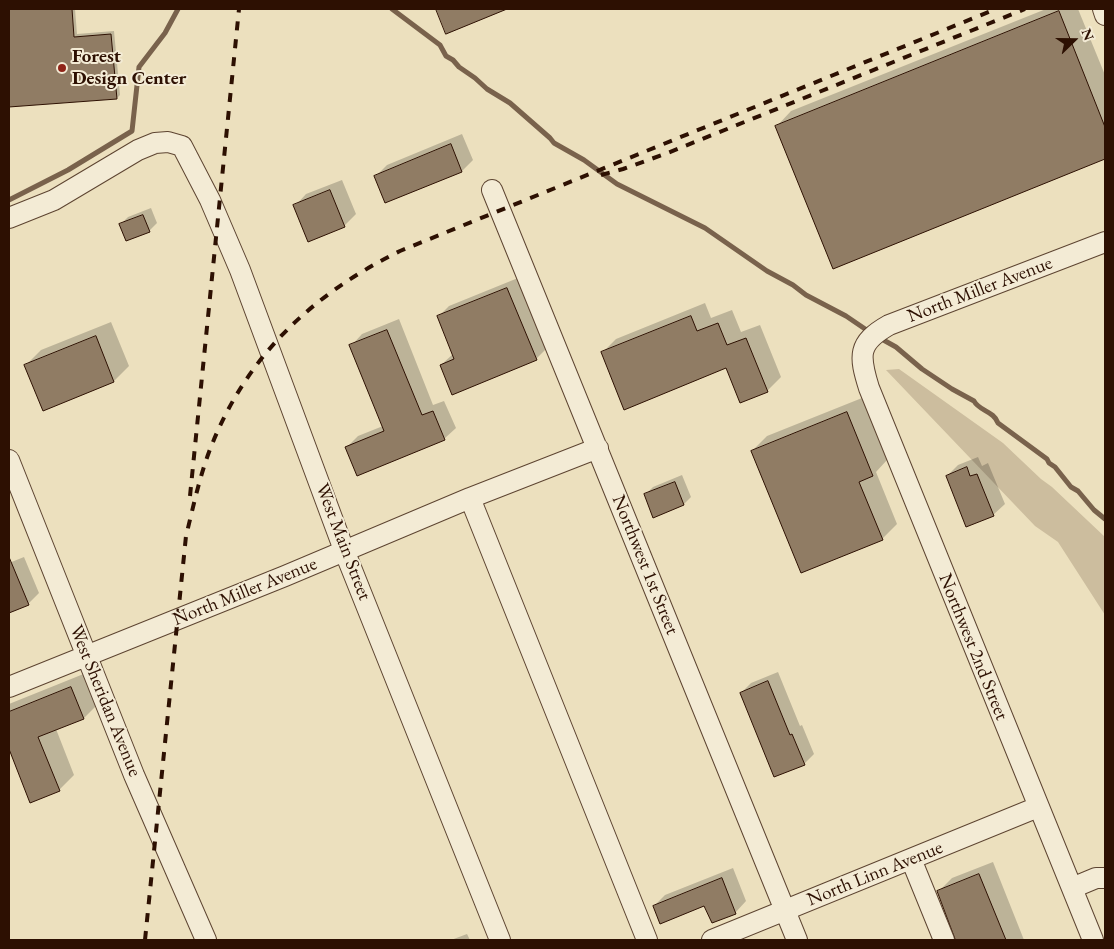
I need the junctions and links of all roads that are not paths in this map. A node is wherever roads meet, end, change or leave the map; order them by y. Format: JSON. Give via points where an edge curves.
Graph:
{"nodes":[{"id":1,"x":1103,"y":9,"type":"edge"},
{"id":2,"x":1105,"y":15,"type":"edge"},
{"id":3,"x":492,"y":190,"type":"dead end"},
{"id":4,"x":9,"y":218,"type":"edge"},
{"id":5,"x":1105,"y":242,"type":"edge"},
{"id":6,"x":866,"y":345,"type":"joint"},
{"id":7,"x":598,"y":448,"type":"junction"},
{"id":8,"x":9,"y":460,"type":"edge"},
{"id":9,"x":470,"y":498,"type":"junction"},
{"id":10,"x":344,"y":550,"type":"junction"},
{"id":11,"x":88,"y":656,"type":"junction"},
{"id":12,"x":9,"y":687,"type":"edge"},
{"id":13,"x":1038,"y":807,"type":"junction"},
{"id":14,"x":911,"y":859,"type":"junction"},
{"id":15,"x":1105,"y":878,"type":"edge"},
{"id":16,"x":1072,"y":888,"type":"junction"},
{"id":17,"x":785,"y":911,"type":"junction"},
{"id":18,"x":206,"y":940,"type":"edge"},
{"id":19,"x":500,"y":940,"type":"edge"},
{"id":20,"x":647,"y":940,"type":"edge"},
{"id":21,"x":712,"y":940,"type":"edge"},
{"id":22,"x":797,"y":940,"type":"edge"},
{"id":23,"x":944,"y":940,"type":"edge"},
{"id":24,"x":1093,"y":940,"type":"edge"}],
"edges":[{"from":1,"to":2,"type":"street"},
{"from":3,"to":7,"type":"street","name":"Northwest 1st Street"},
{"from":4,"to":10,"type":"street","name":"West Main Street","via":[[54,200],[138,150],[155,143],[182,146],[240,270]]},
{"from":5,"to":6,"type":"street","name":"North Miller Avenue","via":[[889,325]]},
{"from":6,"to":13,"type":"street","name":"Northwest 2nd Street","via":[[862,359],[869,388]]},
{"from":7,"to":9,"type":"street","name":"North Miller Avenue"},
{"from":7,"to":17,"type":"street","name":"Northwest 1st Street"},
{"from":8,"to":11,"type":"street","name":"West Sheridan Avenue"},
{"from":9,"to":10,"type":"street","name":"North Miller Avenue"},
{"from":9,"to":20,"type":"street"},
{"from":10,"to":11,"type":"street","name":"North Miller Avenue"},
{"from":10,"to":19,"type":"street","name":"West Main Street"},
{"from":11,"to":12,"type":"street","name":"North Miller Avenue"},
{"from":11,"to":18,"type":"street","name":"West Sheridan Avenue","via":[[134,775]]},
{"from":13,"to":14,"type":"street","name":"North Linn Avenue"},
{"from":13,"to":16,"type":"street","name":"Northwest 2nd Street"},
{"from":14,"to":17,"type":"street","name":"North Linn Avenue"},
{"from":14,"to":23,"type":"street"},
{"from":15,"to":16,"type":"street","via":[[1096,878]]},
{"from":16,"to":24,"type":"street","name":"Northwest 2nd Street"},
{"from":17,"to":21,"type":"street","name":"North Linn Avenue"},
{"from":17,"to":22,"type":"street","name":"Northwest 1st Street"}]}
